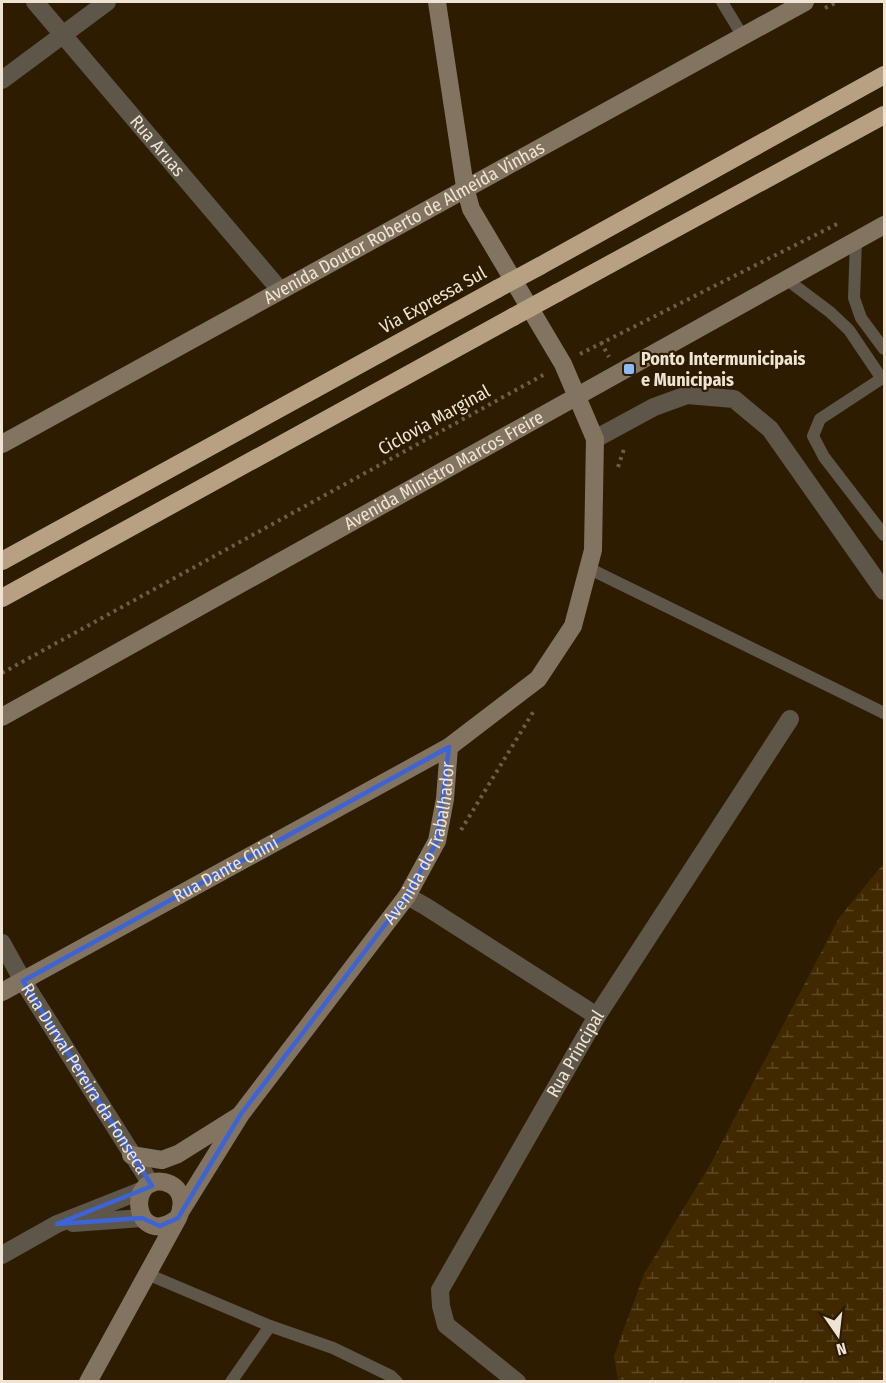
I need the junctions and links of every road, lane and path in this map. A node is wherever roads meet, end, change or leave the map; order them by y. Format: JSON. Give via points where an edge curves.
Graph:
{"nodes":[{"id":1,"x":35,"y":2,"type":"edge"},
{"id":2,"x":107,"y":2,"type":"edge"},
{"id":3,"x":437,"y":2,"type":"edge"},
{"id":4,"x":722,"y":2,"type":"edge"},
{"id":5,"x":805,"y":2,"type":"edge"},
{"id":6,"x":63,"y":35,"type":"junction"},
{"id":7,"x":742,"y":35,"type":"junction"},
{"id":8,"x":885,"y":75,"type":"edge"},
{"id":9,"x":2,"y":80,"type":"edge"},
{"id":10,"x":882,"y":117,"type":"edge"},
{"id":11,"x":465,"y":188,"type":"junction"},
{"id":12,"x":843,"y":221,"type":"dead end"},
{"id":13,"x":885,"y":225,"type":"edge"},
{"id":14,"x":856,"y":240,"type":"junction"},
{"id":15,"x":786,"y":279,"type":"junction"},
{"id":16,"x":280,"y":290,"type":"junction"},
{"id":17,"x":601,"y":342,"type":"junction"},
{"id":18,"x":885,"y":349,"type":"edge"},
{"id":19,"x":609,"y":357,"type":"dead end"},
{"id":20,"x":562,"y":364,"type":"junction"},
{"id":21,"x":884,"y":378,"type":"edge"},
{"id":22,"x":577,"y":396,"type":"junction"},
{"id":23,"x":595,"y":440,"type":"junction"},
{"id":24,"x":2,"y":444,"type":"edge"},
{"id":25,"x":885,"y":535,"type":"edge"},
{"id":26,"x":2,"y":561,"type":"edge"},
{"id":27,"x":588,"y":568,"type":"junction"},
{"id":28,"x":885,"y":591,"type":"edge"},
{"id":29,"x":2,"y":598,"type":"edge"},
{"id":30,"x":2,"y":673,"type":"edge"},
{"id":31,"x":885,"y":713,"type":"edge"},
{"id":32,"x":2,"y":717,"type":"edge"},
{"id":33,"x":790,"y":718,"type":"dead end"},
{"id":34,"x":449,"y":747,"type":"junction"},
{"id":35,"x":406,"y":896,"type":"junction"},
{"id":36,"x":2,"y":943,"type":"edge"},
{"id":37,"x":23,"y":981,"type":"junction"},
{"id":38,"x":2,"y":992,"type":"edge"},
{"id":39,"x":597,"y":1016,"type":"junction"},
{"id":40,"x":241,"y":1114,"type":"junction"},
{"id":41,"x":131,"y":1155,"type":"junction"},
{"id":42,"x":147,"y":1187,"type":"junction"},
{"id":43,"x":180,"y":1214,"type":"junction"},
{"id":44,"x":142,"y":1218,"type":"junction"},
{"id":45,"x":57,"y":1224,"type":"junction"},
{"id":46,"x":2,"y":1255,"type":"edge"},
{"id":47,"x":147,"y":1274,"type":"junction"},
{"id":48,"x":270,"y":1326,"type":"junction"},
{"id":49,"x":88,"y":1382,"type":"edge"},
{"id":50,"x":231,"y":1382,"type":"edge"},
{"id":51,"x":397,"y":1382,"type":"edge"},
{"id":52,"x":517,"y":1382,"type":"edge"}],
"edges":[{"from":1,"to":6,"type":"street","name":"Rua Aruas"},
{"from":2,"to":6,"type":"street"},
{"from":3,"to":11,"type":"street","name":"Avenida do Trabalhador"},
{"from":4,"to":7,"type":"lane"},
{"from":5,"to":7,"type":"street","name":"Avenida Doutor Roberto de Almeida Vinhas"},
{"from":6,"to":9,"type":"street"},
{"from":6,"to":16,"type":"street","name":"Rua Aruas"},
{"from":7,"to":11,"type":"street","name":"Avenida Doutor Roberto de Almeida Vinhas"},
{"from":8,"to":26,"type":"highway","name":"Via Expressa Sul","bridge":true},
{"from":10,"to":29,"type":"highway","bridge":true},
{"from":11,"to":16,"type":"street","name":"Avenida Doutor Roberto de Almeida Vinhas"},
{"from":11,"to":20,"type":"street","name":"Avenida do Trabalhador","via":[[471,209]]},
{"from":12,"to":17,"type":"path","name":"Ciclovia Marginal"},
{"from":13,"to":14,"type":"street","name":"Avenida Ministro Marcos Freire"},
{"from":14,"to":15,"type":"street","name":"Avenida Ministro Marcos Freire"},
{"from":14,"to":18,"type":"lane","via":[[854,298],[861,318]]},
{"from":15,"to":21,"type":"lane","via":[[849,330]]},
{"from":15,"to":22,"type":"street","name":"Avenida Ministro Marcos Freire"},
{"from":16,"to":24,"type":"street","name":"Avenida Doutor Roberto de Almeida Vinhas"},
{"from":17,"to":19,"type":"path"},
{"from":17,"to":20,"type":"path","name":"Ciclovia Marginal"},
{"from":20,"to":22,"type":"street","name":"Avenida do Trabalhador"},
{"from":20,"to":30,"type":"path","name":"Ciclovia Marginal"},
{"from":21,"to":25,"type":"lane","via":[[820,419],[813,436],[824,457]]},
{"from":22,"to":23,"type":"street","name":"Avenida do Trabalhador"},
{"from":22,"to":32,"type":"street","name":"Avenida Ministro Marcos Freire"},
{"from":23,"to":27,"type":"street","name":"Avenida do Trabalhador","via":[[593,550]]},
{"from":23,"to":28,"type":"street","via":[[654,407],[687,395],[734,399],[770,429]]},
{"from":27,"to":31,"type":"lane"},
{"from":27,"to":34,"type":"street","name":"Avenida do Trabalhador","via":[[573,626],[538,679]]},
{"from":33,"to":39,"type":"street","name":"Rua Principal"},
{"from":34,"to":35,"type":"street","name":"Avenida do Trabalhador","via":[[437,841]]},
{"from":34,"to":37,"type":"street","name":"Rua Dante Chini"},
{"from":35,"to":39,"type":"street"},
{"from":35,"to":40,"type":"street","name":"Avenida do Trabalhador"},
{"from":36,"to":37,"type":"street","name":"Rua Durval Pereira da Fonseca"},
{"from":37,"to":38,"type":"street","name":"Rua Dante Chini"},
{"from":37,"to":41,"type":"street","name":"Rua Durval Pereira da Fonseca"},
{"from":39,"to":52,"type":"street","name":"Rua Principal","via":[[440,1290],[447,1324]]},
{"from":40,"to":41,"type":"street","via":[[162,1160]]},
{"from":40,"to":43,"type":"street","name":"Avenida do Trabalhador"},
{"from":41,"to":42,"type":"street","name":"Rua Durval Pereira da Fonseca"},
{"from":42,"to":43,"type":"street","via":[[160,1182],[178,1190],[182,1199]]},
{"from":42,"to":44,"type":"street","via":[[138,1199]]},
{"from":42,"to":45,"type":"street"},
{"from":43,"to":44,"type":"street","via":[[160,1226]]},
{"from":43,"to":47,"type":"street","name":"Avenida do Trabalhador"},
{"from":44,"to":45,"type":"street"},
{"from":45,"to":46,"type":"street"},
{"from":47,"to":48,"type":"lane"},
{"from":47,"to":49,"type":"street","name":"Avenida do Trabalhador"},
{"from":48,"to":50,"type":"lane"},
{"from":48,"to":51,"type":"lane","via":[[333,1348]]}]}
